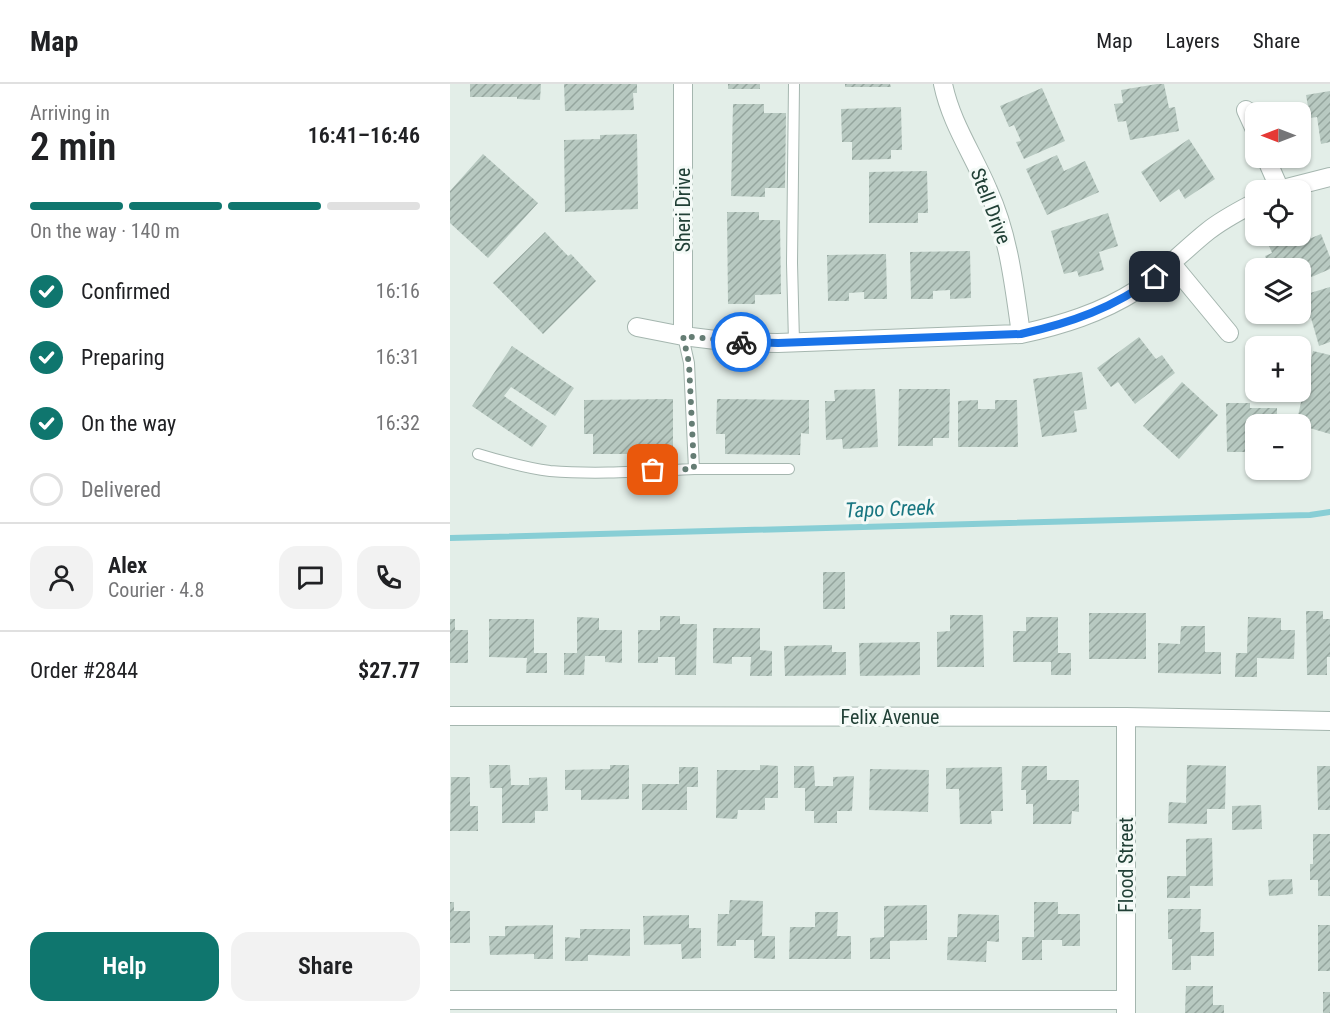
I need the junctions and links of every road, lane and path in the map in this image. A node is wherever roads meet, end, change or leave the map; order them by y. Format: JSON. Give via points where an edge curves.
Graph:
{"nodes":[{"id":1,"x":683,"y":84,"type":"edge"},
{"id":2,"x":794,"y":84,"type":"edge"},
{"id":3,"x":943,"y":84,"type":"edge"},
{"id":4,"x":1330,"y":177,"type":"edge"},
{"id":5,"x":1311,"y":182,"type":"edge"},
{"id":6,"x":1245,"y":208,"type":"edge"},
{"id":7,"x":1172,"y":264,"type":"junction"},
{"id":8,"x":637,"y":327,"type":"dead end"},
{"id":9,"x":1229,"y":333,"type":"dead end"},
{"id":10,"x":1021,"y":334,"type":"junction"},
{"id":11,"x":683,"y":336,"type":"junction"},
{"id":12,"x":794,"y":342,"type":"junction"},
{"id":13,"x":478,"y":454,"type":"dead end"},
{"id":14,"x":694,"y":469,"type":"junction"},
{"id":15,"x":789,"y":469,"type":"dead end"},
{"id":16,"x":450,"y":716,"type":"edge"},
{"id":17,"x":1126,"y":717,"type":"junction"},
{"id":18,"x":1330,"y":721,"type":"edge"},
{"id":19,"x":450,"y":1000,"type":"edge"},
{"id":20,"x":1126,"y":1006,"type":"edge"}],
"edges":[{"from":1,"to":11,"type":"street","name":"Sheri Drive"},
{"from":2,"to":12,"type":"lane"},
{"from":3,"to":10,"type":"street","name":"Stell Drive","via":[[955,124],[1002,225]]},
{"from":4,"to":5,"type":"street"},
{"from":6,"to":7,"type":"street","via":[[1207,232]]},
{"from":7,"to":9,"type":"street"},
{"from":7,"to":10,"type":"street","via":[[1103,309],[1059,326]]},
{"from":8,"to":11,"type":"street"},
{"from":10,"to":12,"type":"street"},
{"from":11,"to":12,"type":"street","via":[[732,342]]},
{"from":11,"to":14,"type":"lane","via":[[689,363]]},
{"from":13,"to":14,"type":"lane","via":[[549,471]]},
{"from":14,"to":15,"type":"lane"},
{"from":16,"to":17,"type":"street","name":"Felix Avenue"},
{"from":17,"to":18,"type":"street","name":"Felix Avenue"},
{"from":17,"to":20,"type":"street","name":"Flood Street"},
{"from":19,"to":20,"type":"street"}]}
